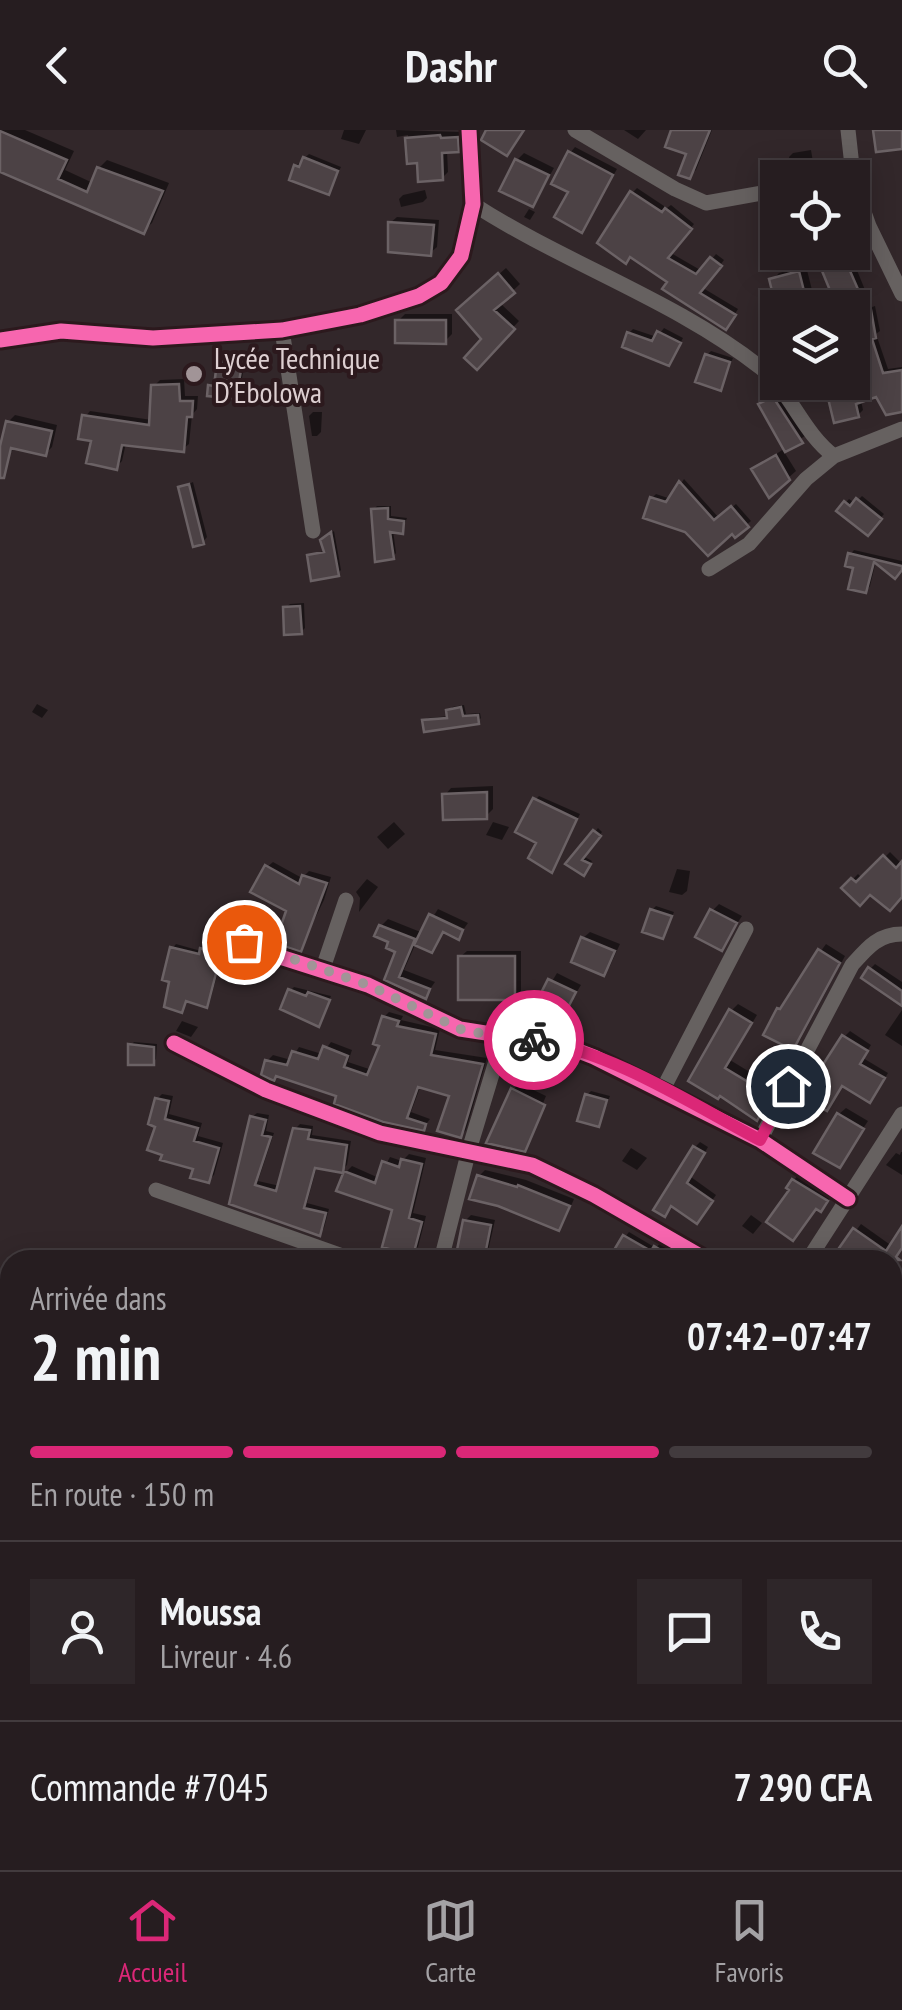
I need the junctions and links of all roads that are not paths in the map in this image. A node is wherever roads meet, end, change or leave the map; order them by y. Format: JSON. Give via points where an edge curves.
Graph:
{"nodes":[{"id":1,"x":469,"y":130,"type":"edge"},
{"id":2,"x":575,"y":130,"type":"edge"},
{"id":3,"x":848,"y":130,"type":"edge"},
{"id":4,"x":851,"y":160,"type":"edge"},
{"id":5,"x":760,"y":193,"type":"edge"},
{"id":6,"x":472,"y":204,"type":"junction"},
{"id":7,"x":870,"y":228,"type":"edge"},
{"id":8,"x":902,"y":294,"type":"edge"},
{"id":9,"x":282,"y":330,"type":"junction"},
{"id":10,"x":0,"y":340,"type":"edge"},
{"id":11,"x":902,"y":430,"type":"edge"},
{"id":12,"x":834,"y":456,"type":"junction"},
{"id":13,"x":313,"y":531,"type":"dead end"},
{"id":14,"x":710,"y":569,"type":"dead end"},
{"id":15,"x":346,"y":900,"type":"dead end"},
{"id":16,"x":746,"y":929,"type":"dead end"},
{"id":17,"x":214,"y":930,"type":"dead end"},
{"id":18,"x":902,"y":934,"type":"edge"},
{"id":19,"x":323,"y":968,"type":"junction"},
{"id":20,"x":503,"y":1038,"type":"junction"},
{"id":21,"x":174,"y":1044,"type":"dead end"},
{"id":22,"x":663,"y":1089,"type":"junction"},
{"id":23,"x":902,"y":1114,"type":"edge"},
{"id":24,"x":760,"y":1140,"type":"junction"},
{"id":25,"x":469,"y":1150,"type":"junction"},
{"id":26,"x":156,"y":1190,"type":"dead end"},
{"id":27,"x":848,"y":1199,"type":"junction"},
{"id":28,"x":297,"y":1250,"type":"edge"},
{"id":29,"x":444,"y":1250,"type":"edge"},
{"id":30,"x":690,"y":1250,"type":"edge"},
{"id":31,"x":815,"y":1250,"type":"edge"}],
"edges":[{"from":1,"to":6,"type":"street"},
{"from":2,"to":5,"type":"street","via":[[706,203]]},
{"from":3,"to":4,"type":"street"},
{"from":6,"to":9,"type":"street","via":[[460,256],[440,283],[360,315]]},
{"from":6,"to":12,"type":"street","via":[[738,351],[764,370]]},
{"from":7,"to":8,"type":"street"},
{"from":9,"to":10,"type":"street","via":[[153,338],[62,331]]},
{"from":9,"to":13,"type":"street"},
{"from":11,"to":12,"type":"street"},
{"from":12,"to":14,"type":"street","via":[[749,544]]},
{"from":15,"to":19,"type":"street"},
{"from":16,"to":22,"type":"street"},
{"from":17,"to":19,"type":"street"},
{"from":18,"to":24,"type":"street","via":[[873,942],[852,965]]},
{"from":19,"to":20,"type":"street","via":[[460,1029]]},
{"from":20,"to":22,"type":"street","via":[[563,1045]]},
{"from":20,"to":25,"type":"street"},
{"from":21,"to":25,"type":"street","via":[[266,1090],[380,1133]]},
{"from":22,"to":24,"type":"street"},
{"from":23,"to":27,"type":"street"},
{"from":24,"to":27,"type":"street"},
{"from":25,"to":29,"type":"street"},
{"from":25,"to":30,"type":"street","via":[[532,1165]]},
{"from":26,"to":28,"type":"street"},
{"from":27,"to":31,"type":"street"}]}
